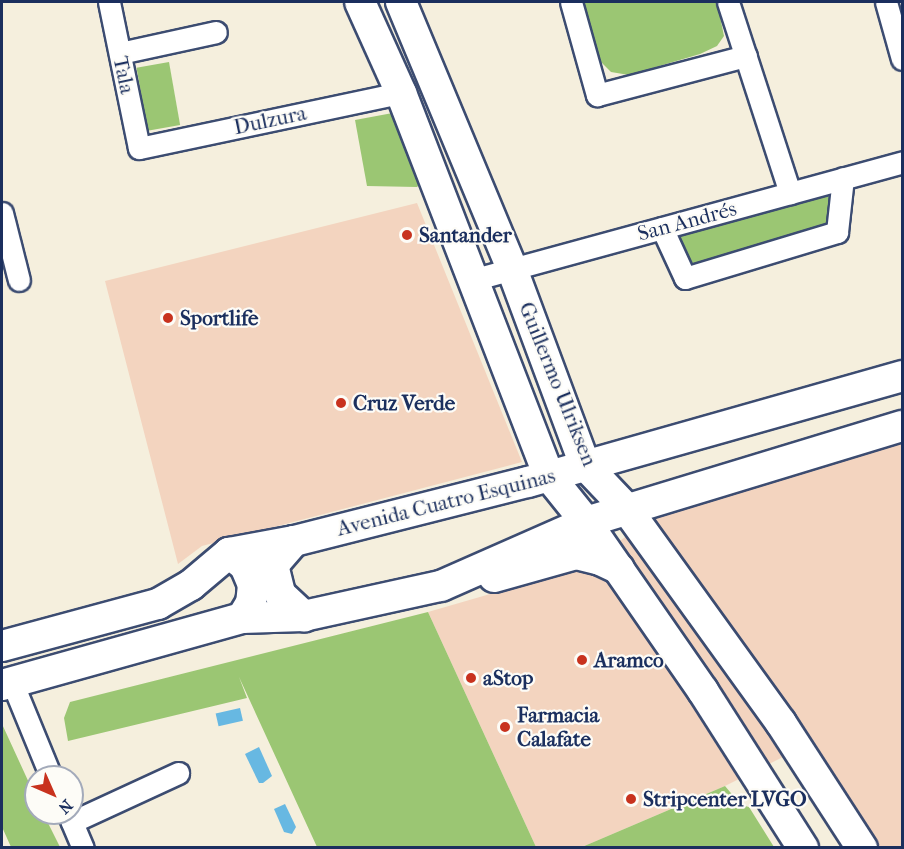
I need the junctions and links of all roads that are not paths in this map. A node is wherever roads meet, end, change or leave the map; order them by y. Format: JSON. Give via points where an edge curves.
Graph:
{"nodes":[{"id":1,"x":109,"y":2,"type":"edge"},
{"id":2,"x":360,"y":2,"type":"edge"},
{"id":3,"x":401,"y":2,"type":"edge"},
{"id":4,"x":571,"y":2,"type":"edge"},
{"id":5,"x":728,"y":2,"type":"edge"},
{"id":6,"x":886,"y":2,"type":"edge"},
{"id":7,"x":898,"y":20,"type":"edge"},
{"id":8,"x":216,"y":32,"type":"dead end"},
{"id":9,"x":120,"y":53,"type":"junction"},
{"id":10,"x":746,"y":56,"type":"junction"},
{"id":11,"x":903,"y":59,"type":"edge"},
{"id":12,"x":401,"y":93,"type":"junction"},
{"id":13,"x":139,"y":148,"type":"joint"},
{"id":14,"x":903,"y":162,"type":"edge"},
{"id":15,"x":843,"y":178,"type":"junction"},
{"id":16,"x":790,"y":193,"type":"junction"},
{"id":17,"x":2,"y":213,"type":"edge"},
{"id":18,"x":662,"y":228,"type":"junction"},
{"id":19,"x":512,"y":269,"type":"junction"},
{"id":20,"x":19,"y":280,"type":"dead end"},
{"id":21,"x":472,"y":280,"type":"junction"},
{"id":22,"x":903,"y":376,"type":"edge"},
{"id":23,"x":903,"y":426,"type":"edge"},
{"id":24,"x":585,"y":465,"type":"junction"},
{"id":25,"x":549,"y":476,"type":"junction"},
{"id":26,"x":626,"y":508,"type":"junction"},
{"id":27,"x":586,"y":522,"type":"junction"},
{"id":28,"x":294,"y":541,"type":"junction"},
{"id":29,"x":229,"y":553,"type":"junction"},
{"id":30,"x":618,"y":569,"type":"junction"},
{"id":31,"x":441,"y":586,"type":"junction"},
{"id":32,"x":304,"y":616,"type":"junction"},
{"id":33,"x":242,"y":618,"type":"junction"},
{"id":34,"x":2,"y":646,"type":"edge"},
{"id":35,"x":7,"y":683,"type":"edge"},
{"id":36,"x":45,"y":765,"type":"edge"},
{"id":37,"x":178,"y":773,"type":"dead end"},
{"id":38,"x":84,"y":812,"type":"edge"},
{"id":39,"x":73,"y":825,"type":"edge"},
{"id":40,"x":83,"y":848,"type":"edge"},
{"id":41,"x":803,"y":848,"type":"edge"},
{"id":42,"x":862,"y":848,"type":"edge"}],
"edges":[{"from":1,"to":9,"type":"street","name":"Tala"},
{"from":2,"to":12,"type":"main road","name":"Guillermo Ulriksen"},
{"from":3,"to":19,"type":"main road","name":"Guillermo Ulriksen"},
{"from":4,"to":10,"type":"street","via":[[597,95]]},
{"from":5,"to":10,"type":"street"},
{"from":6,"to":7,"type":"street"},
{"from":7,"to":11,"type":"street"},
{"from":8,"to":9,"type":"street"},
{"from":9,"to":13,"type":"street","name":"Tala"},
{"from":10,"to":16,"type":"street"},
{"from":12,"to":13,"type":"street","name":"Dulzura"},
{"from":12,"to":21,"type":"main road","name":"Guillermo Ulriksen"},
{"from":14,"to":15,"type":"street","name":"San Andrés"},
{"from":15,"to":16,"type":"street","name":"San Andrés"},
{"from":15,"to":18,"type":"street","via":[[837,232],[685,278]]},
{"from":16,"to":18,"type":"street","name":"San Andrés"},
{"from":17,"to":20,"type":"street"},
{"from":18,"to":19,"type":"street","name":"San Andrés"},
{"from":19,"to":21,"type":"street","name":"San Andrés"},
{"from":19,"to":24,"type":"main road","name":"Guillermo Ulriksen"},
{"from":21,"to":25,"type":"main road","name":"Guillermo Ulriksen"},
{"from":22,"to":24,"type":"main road","name":"Avenida Cuatro Esquinas"},
{"from":23,"to":26,"type":"main road"},
{"from":24,"to":25,"type":"main road","name":"Avenida Cuatro Esquinas"},
{"from":24,"to":26,"type":"main road","name":"Guillermo Ulriksen"},
{"from":25,"to":27,"type":"main road","name":"Guillermo Ulriksen"},
{"from":25,"to":28,"type":"main road","name":"Avenida Cuatro Esquinas"},
{"from":26,"to":27,"type":"main road"},
{"from":26,"to":42,"type":"main road","name":"Guillermo Ulriksen","via":[[781,723]]},
{"from":27,"to":30,"type":"main road","name":"Guillermo Ulriksen"},
{"from":27,"to":31,"type":"main road"},
{"from":28,"to":29,"type":"main road","name":"Avenida Cuatro Esquinas"},
{"from":28,"to":32,"type":"main road","via":[[273,565],[280,594]]},
{"from":29,"to":33,"type":"main road","via":[[245,566],[253,585],[251,603]]},
{"from":29,"to":34,"type":"main road","name":"Avenida Cuatro Esquinas","via":[[190,585],[158,604]]},
{"from":30,"to":31,"type":"main road","via":[[576,554],[490,579]]},
{"from":30,"to":41,"type":"main road","name":"Guillermo Ulriksen","via":[[703,691]]},
{"from":31,"to":32,"type":"main road"},
{"from":32,"to":33,"type":"main road"},
{"from":33,"to":35,"type":"main road"},
{"from":35,"to":36,"type":"street"},
{"from":37,"to":38,"type":"street"},
{"from":39,"to":40,"type":"street"}]}
